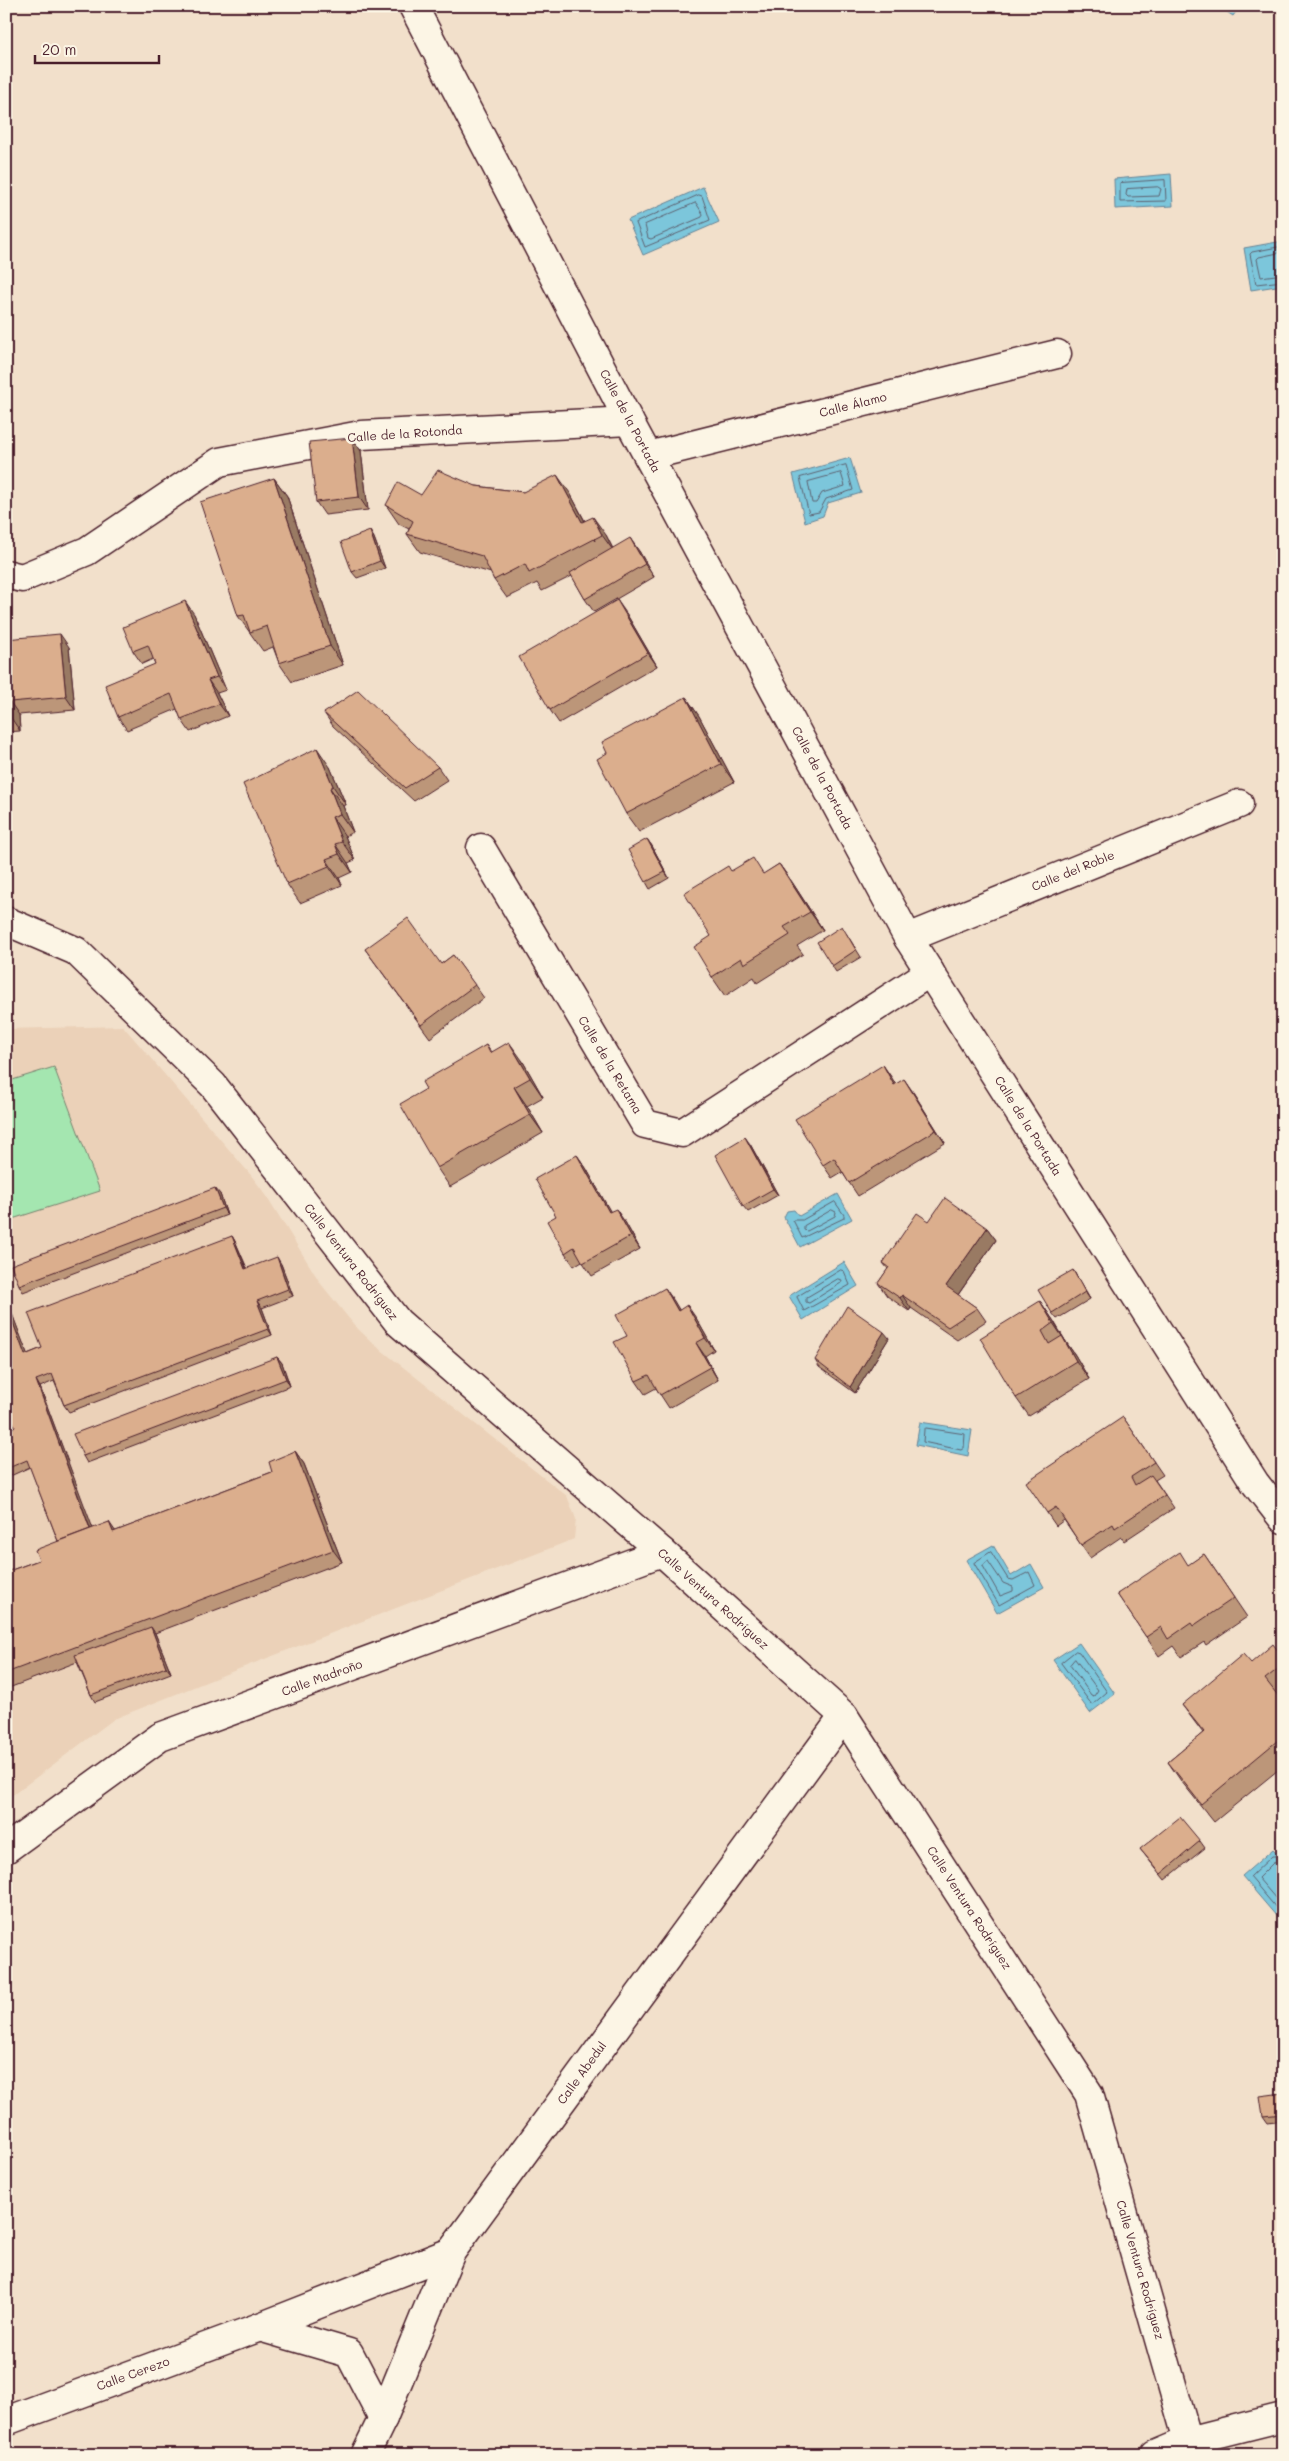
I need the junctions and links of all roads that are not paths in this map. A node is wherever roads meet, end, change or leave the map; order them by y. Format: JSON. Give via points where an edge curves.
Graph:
{"nodes":[{"id":1,"x":412,"y":6,"type":"edge"},
{"id":2,"x":1057,"y":354,"type":"dead end"},
{"id":3,"x":629,"y":422,"type":"junction"},
{"id":4,"x":648,"y":456,"type":"junction"},
{"id":5,"x":6,"y":574,"type":"edge"},
{"id":6,"x":1239,"y":804,"type":"dead end"},
{"id":7,"x":481,"y":848,"type":"dead end"},
{"id":8,"x":6,"y":921,"type":"edge"},
{"id":9,"x":908,"y":938,"type":"junction"},
{"id":10,"x":930,"y":972,"type":"junction"},
{"id":11,"x":1283,"y":1519,"type":"edge"},
{"id":12,"x":662,"y":1552,"type":"junction"},
{"id":13,"x":844,"y":1716,"type":"junction"},
{"id":14,"x":6,"y":1849,"type":"edge"},
{"id":15,"x":451,"y":2252,"type":"junction"},
{"id":16,"x":260,"y":2327,"type":"junction"},
{"id":17,"x":1283,"y":2417,"type":"edge"},
{"id":18,"x":383,"y":2418,"type":"junction"},
{"id":19,"x":6,"y":2421,"type":"edge"},
{"id":20,"x":1190,"y":2448,"type":"edge"},
{"id":21,"x":365,"y":2455,"type":"edge"},
{"id":22,"x":1155,"y":2455,"type":"edge"}],
"edges":[{"from":1,"to":3,"type":"street","name":"Calle de la Portada"},
{"from":2,"to":4,"type":"street","name":"Calle Álamo"},
{"from":3,"to":4,"type":"street","name":"Calle de la Portada"},
{"from":3,"to":5,"type":"street","name":"Calle de la Rotonda","via":[[361,434],[219,462],[87,552],[22,578]]},
{"from":4,"to":9,"type":"street","name":"Calle de la Portada"},
{"from":6,"to":9,"type":"street","name":"Calle del Roble"},
{"from":7,"to":10,"type":"street","name":"Calle de la Retama","via":[[646,1124],[682,1133]]},
{"from":8,"to":12,"type":"street","name":"Calle Ventura Rodríguez","via":[[76,951],[213,1085],[398,1322]]},
{"from":9,"to":10,"type":"street","name":"Calle de la Portada"},
{"from":10,"to":11,"type":"street","name":"Calle de la Portada","via":[[1255,1483]]},
{"from":12,"to":13,"type":"street","name":"Calle Ventura Rodríguez"},
{"from":12,"to":14,"type":"street","name":"Calle Madroño","via":[[160,1737]]},
{"from":13,"to":15,"type":"street","name":"Calle Abedul"},
{"from":13,"to":20,"type":"street","name":"Calle Ventura Rodríguez","via":[[1089,2094]]},
{"from":15,"to":16,"type":"street","name":"Calle Cerezo"},
{"from":15,"to":18,"type":"street","name":"Calle Abedul"},
{"from":16,"to":18,"type":"street","via":[[349,2353]]},
{"from":16,"to":19,"type":"street","name":"Calle Cerezo"},
{"from":17,"to":20,"type":"street"},
{"from":18,"to":21,"type":"street","name":"Calle Abedul"},
{"from":20,"to":22,"type":"street"}]}
